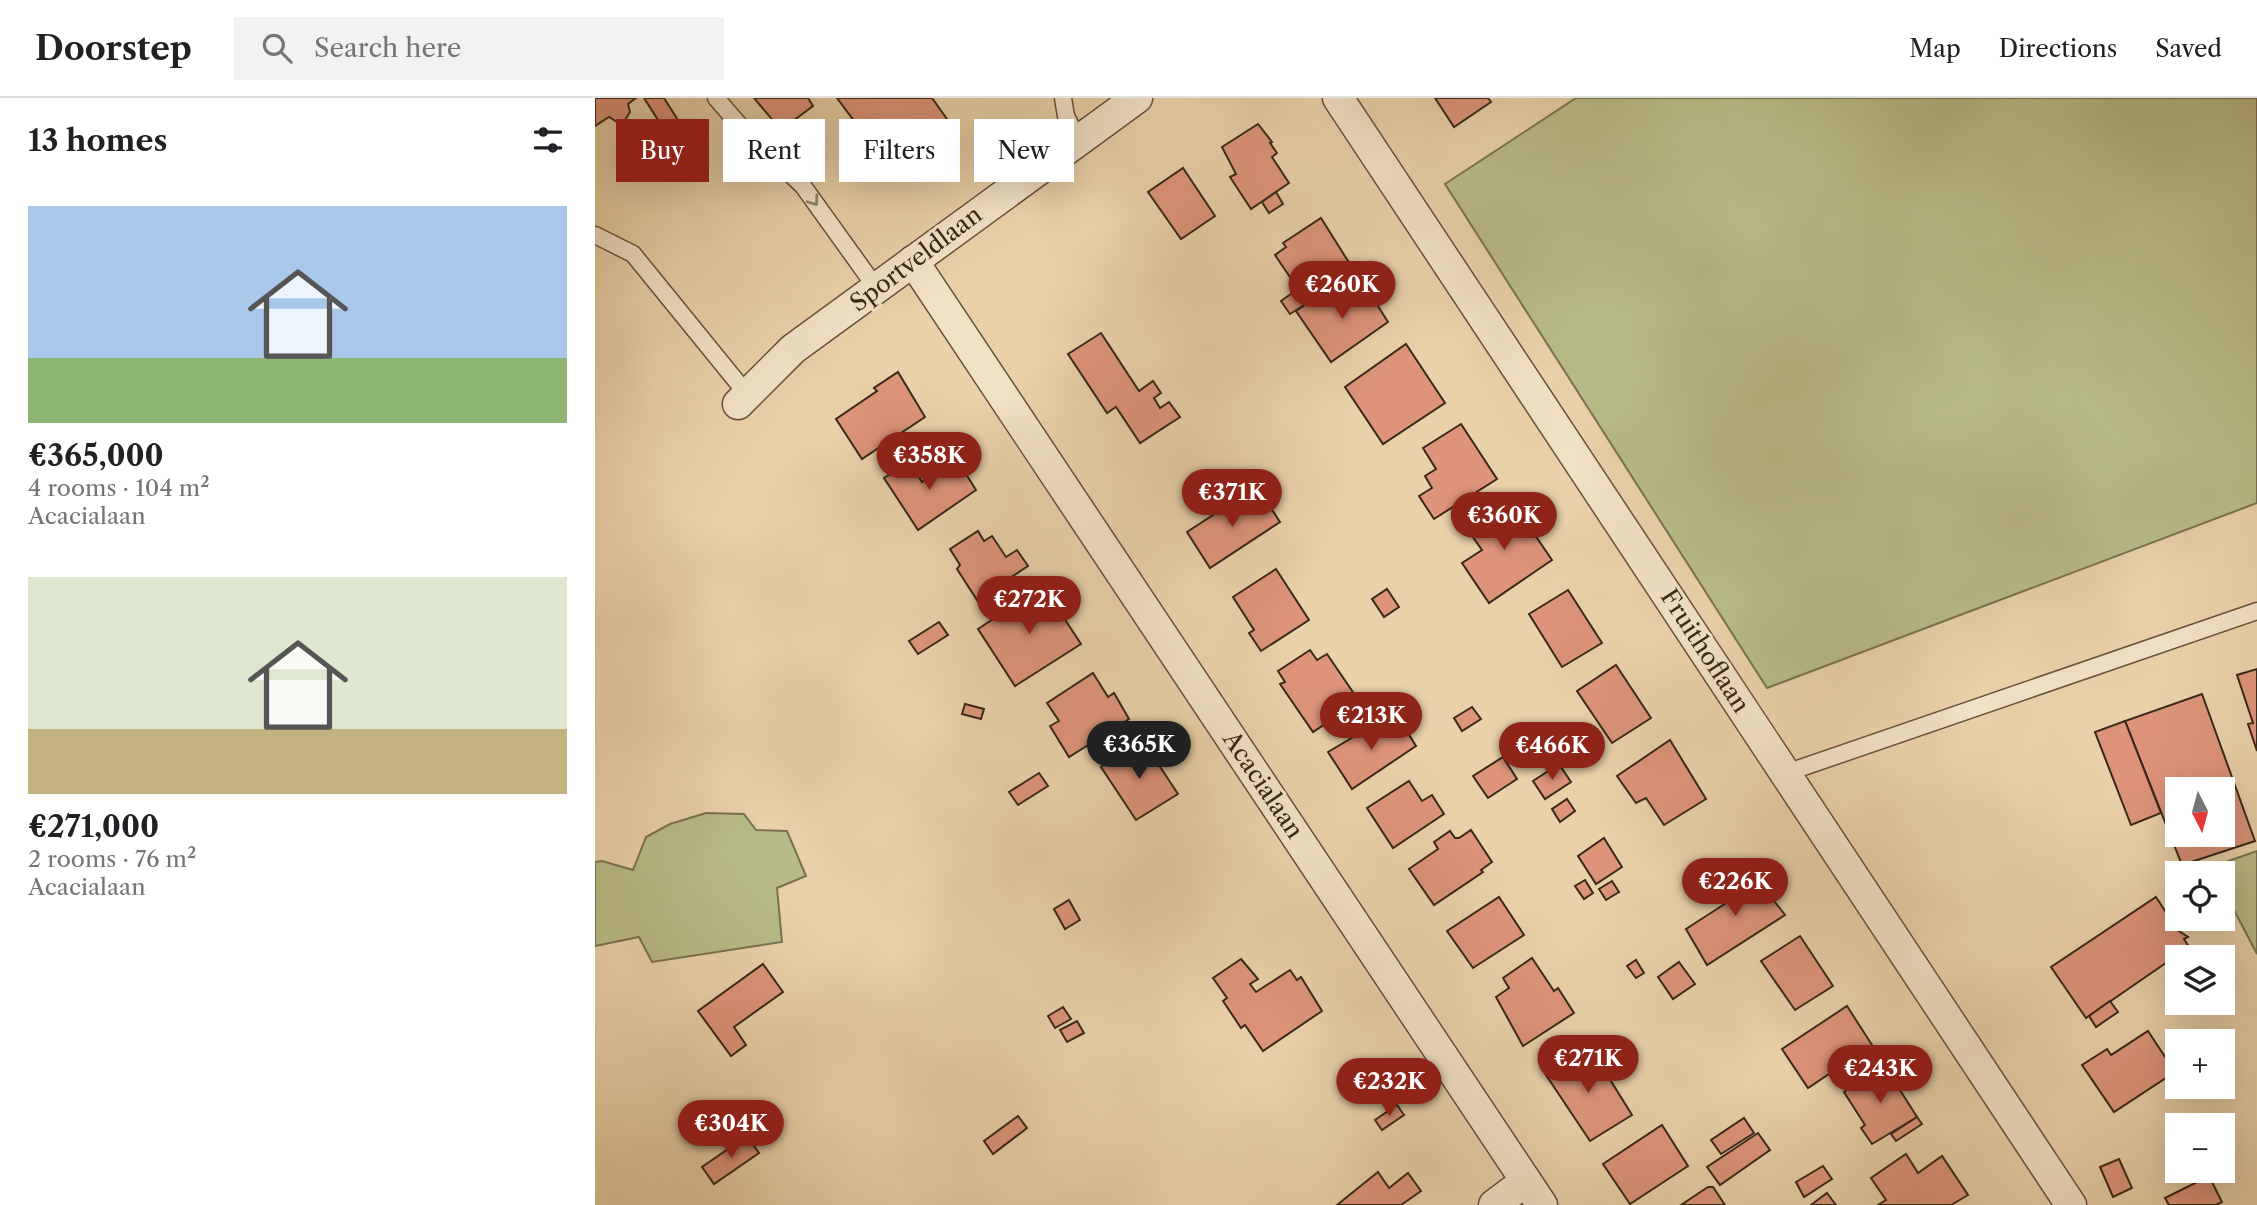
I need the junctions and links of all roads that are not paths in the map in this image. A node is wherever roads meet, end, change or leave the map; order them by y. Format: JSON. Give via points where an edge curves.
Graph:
{"nodes":[{"id":1,"x":716,"y":98,"type":"edge"},
{"id":2,"x":1063,"y":98,"type":"edge"},
{"id":3,"x":1137,"y":98,"type":"edge"},
{"id":4,"x":1338,"y":98,"type":"edge"},
{"id":5,"x":1078,"y":140,"type":"junction"},
{"id":6,"x":595,"y":235,"type":"edge"},
{"id":7,"x":913,"y":261,"type":"junction"},
{"id":8,"x":877,"y":289,"type":"junction"},
{"id":9,"x":742,"y":399,"type":"joint"},
{"id":10,"x":2257,"y":611,"type":"edge"},
{"id":11,"x":1786,"y":773,"type":"junction"},
{"id":12,"x":1534,"y":1193,"type":"edge"},
{"id":13,"x":1494,"y":1205,"type":"edge"},
{"id":14,"x":2071,"y":1205,"type":"edge"}],
"edges":[{"from":1,"to":8,"type":"lane","one_way":true,"via":[[803,186]]},
{"from":2,"to":5,"type":"lane"},
{"from":3,"to":5,"type":"street","name":"Sportveldlaan"},
{"from":4,"to":11,"type":"street","name":"Fruithoflaan"},
{"from":5,"to":7,"type":"street","name":"Sportveldlaan"},
{"from":6,"to":9,"type":"lane","via":[[633,254]]},
{"from":7,"to":8,"type":"street","name":"Sportveldlaan"},
{"from":7,"to":12,"type":"street","name":"Acacialaan"},
{"from":8,"to":9,"type":"street","name":"Sportveldlaan","via":[[793,349]]},
{"from":10,"to":11,"type":"lane"},
{"from":11,"to":14,"type":"street","name":"Fruithoflaan"},
{"from":12,"to":13,"type":"street"}]}
